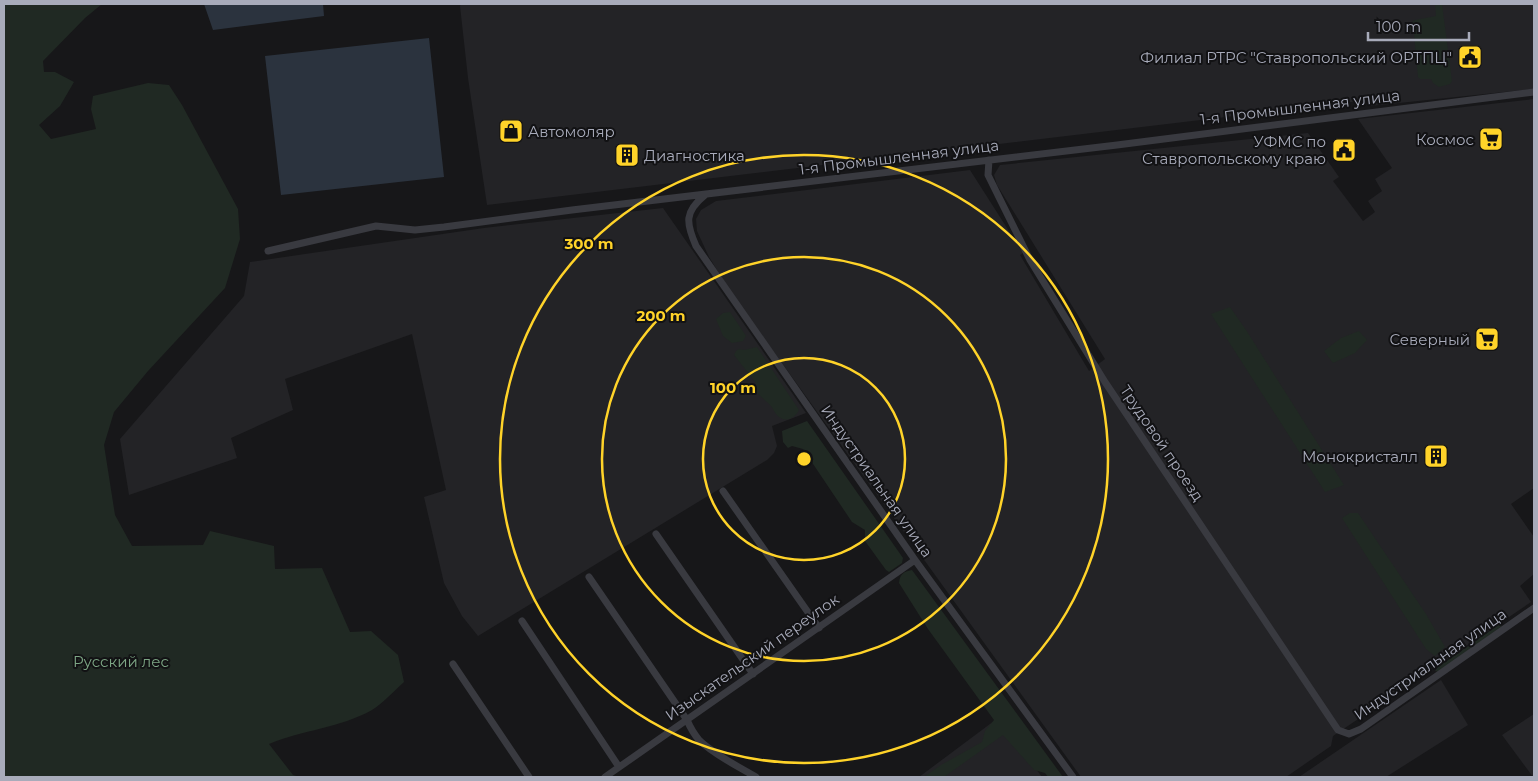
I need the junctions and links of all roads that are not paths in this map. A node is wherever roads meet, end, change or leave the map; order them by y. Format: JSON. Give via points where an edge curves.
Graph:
{"nodes":[{"id":1,"x":1534,"y":92,"type":"edge"},
{"id":2,"x":989,"y":160,"type":"junction"},
{"id":3,"x":705,"y":195,"type":"junction"},
{"id":4,"x":268,"y":251,"type":"dead end"},
{"id":5,"x":723,"y":491,"type":"dead end"},
{"id":6,"x":656,"y":534,"type":"dead end"},
{"id":7,"x":915,"y":560,"type":"junction"},
{"id":8,"x":589,"y":577,"type":"dead end"},
{"id":9,"x":1534,"y":608,"type":"edge"},
{"id":10,"x":522,"y":621,"type":"dead end"},
{"id":11,"x":819,"y":628,"type":"junction"},
{"id":12,"x":453,"y":664,"type":"dead end"},
{"id":13,"x":753,"y":674,"type":"junction"},
{"id":14,"x":687,"y":720,"type":"junction"},
{"id":15,"x":1338,"y":730,"type":"joint"},
{"id":16,"x":620,"y":767,"type":"junction"},
{"id":17,"x":529,"y":777,"type":"edge"},
{"id":18,"x":605,"y":777,"type":"edge"},
{"id":19,"x":756,"y":777,"type":"edge"},
{"id":20,"x":1073,"y":777,"type":"edge"}],
"edges":[{"from":1,"to":2,"type":"street","name":"1-я Промышленная улица"},
{"from":2,"to":3,"type":"street","name":"1-я Промышленная улица"},
{"from":2,"to":15,"type":"street","name":"Трудовой проезд","via":[[988,175],[1038,273],[1105,382]]},
{"from":3,"to":4,"type":"street","name":"1-я Промышленная улица","via":[[415,230],[376,226]]},
{"from":3,"to":7,"type":"street","name":"Индустриальная улица","via":[[693,205],[688,216],[689,230],[696,246]]},
{"from":5,"to":11,"type":"street"},
{"from":6,"to":13,"type":"street"},
{"from":7,"to":11,"type":"street","name":"Изыскательский переулок"},
{"from":7,"to":20,"type":"street","name":"Индустриальная улица"},
{"from":8,"to":14,"type":"street"},
{"from":9,"to":15,"type":"street","name":"Индустриальная улица","via":[[1361,729],[1349,734]]},
{"from":10,"to":16,"type":"street"},
{"from":11,"to":13,"type":"street","name":"Изыскательский переулок"},
{"from":12,"to":17,"type":"street"},
{"from":13,"to":14,"type":"street","name":"Изыскательский переулок"},
{"from":14,"to":16,"type":"street","name":"Изыскательский переулок"},
{"from":14,"to":19,"type":"street","via":[[701,742]]},
{"from":16,"to":18,"type":"street","name":"Изыскательский переулок"}]}
